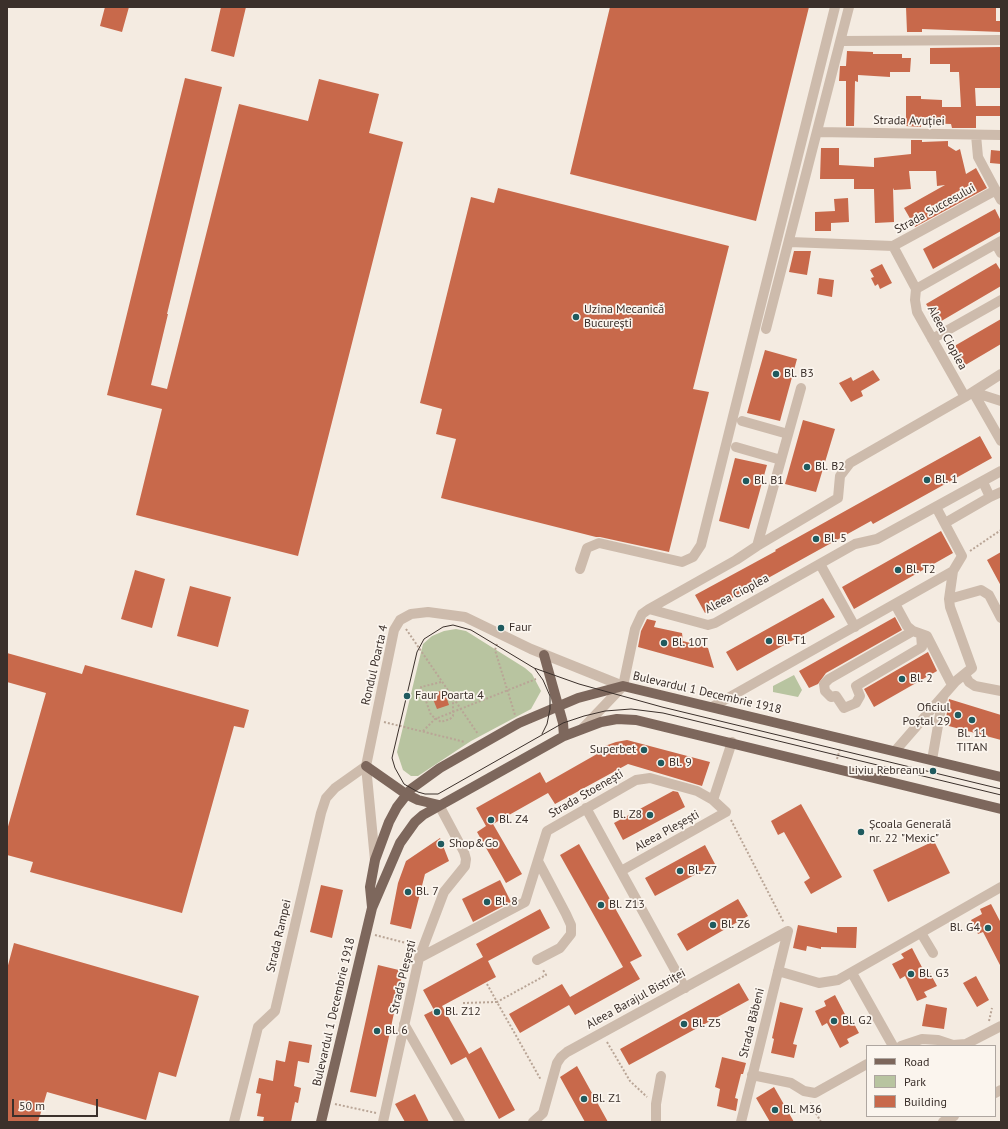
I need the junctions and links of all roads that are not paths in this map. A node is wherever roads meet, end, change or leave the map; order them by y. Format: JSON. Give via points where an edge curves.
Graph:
{"nodes":[{"id":1,"x":835,"y":7,"type":"edge"},
{"id":2,"x":849,"y":7,"type":"edge"},
{"id":3,"x":1001,"y":40,"type":"edge"},
{"id":4,"x":841,"y":42,"type":"junction"},
{"id":5,"x":817,"y":132,"type":"junction"},
{"id":6,"x":976,"y":135,"type":"junction"},
{"id":7,"x":1001,"y":135,"type":"edge"},
{"id":8,"x":996,"y":190,"type":"junction"},
{"id":9,"x":1001,"y":200,"type":"edge"},
{"id":10,"x":790,"y":242,"type":"junction"},
{"id":11,"x":998,"y":242,"type":"edge"},
{"id":12,"x":893,"y":246,"type":"junction"},
{"id":13,"x":1001,"y":253,"type":"edge"},
{"id":14,"x":916,"y":289,"type":"junction"},
{"id":15,"x":1001,"y":300,"type":"edge"},
{"id":16,"x":766,"y":329,"type":"dead end"},
{"id":17,"x":932,"y":339,"type":"junction"},
{"id":18,"x":1001,"y":374,"type":"edge"},
{"id":19,"x":801,"y":388,"type":"dead end"},
{"id":20,"x":969,"y":395,"type":"junction"},
{"id":21,"x":1001,"y":401,"type":"edge"},
{"id":22,"x":742,"y":421,"type":"dead end"},
{"id":23,"x":788,"y":434,"type":"junction"},
{"id":24,"x":1001,"y":441,"type":"edge"},
{"id":25,"x":736,"y":447,"type":"dead end"},
{"id":26,"x":781,"y":460,"type":"junction"},
{"id":27,"x":1001,"y":471,"type":"edge"},
{"id":28,"x":983,"y":482,"type":"junction"},
{"id":29,"x":1001,"y":492,"type":"edge"},
{"id":30,"x":990,"y":497,"type":"junction"},
{"id":31,"x":936,"y":507,"type":"junction"},
{"id":32,"x":945,"y":523,"type":"junction"},
{"id":33,"x":757,"y":546,"type":"junction"},
{"id":34,"x":820,"y":564,"type":"junction"},
{"id":35,"x":580,"y":569,"type":"dead end"},
{"id":36,"x":953,"y":571,"type":"junction"},
{"id":37,"x":949,"y":599,"type":"junction"},
{"id":38,"x":895,"y":604,"type":"junction"},
{"id":39,"x":649,"y":609,"type":"junction"},
{"id":40,"x":1001,"y":618,"type":"edge"},
{"id":41,"x":855,"y":627,"type":"junction"},
{"id":42,"x":917,"y":633,"type":"junction"},
{"id":43,"x":544,"y":654,"type":"junction"},
{"id":44,"x":965,"y":675,"type":"junction"},
{"id":45,"x":952,"y":685,"type":"junction"},
{"id":46,"x":623,"y":686,"type":"junction"},
{"id":47,"x":1001,"y":691,"type":"edge"},
{"id":48,"x":944,"y":695,"type":"junction"},
{"id":49,"x":558,"y":705,"type":"junction"},
{"id":50,"x":712,"y":707,"type":"junction"},
{"id":51,"x":583,"y":728,"type":"junction"},
{"id":52,"x":564,"y":736,"type":"junction"},
{"id":53,"x":732,"y":742,"type":"junction"},
{"id":54,"x":895,"y":752,"type":"junction"},
{"id":55,"x":932,"y":760,"type":"junction"},
{"id":56,"x":366,"y":766,"type":"junction"},
{"id":57,"x":1001,"y":777,"type":"edge"},
{"id":58,"x":406,"y":794,"type":"junction"},
{"id":59,"x":713,"y":800,"type":"junction"},
{"id":60,"x":439,"y":805,"type":"junction"},
{"id":61,"x":586,"y":808,"type":"junction"},
{"id":62,"x":999,"y":809,"type":"edge"},
{"id":63,"x":726,"y":812,"type":"joint"},
{"id":64,"x":375,"y":860,"type":"junction"},
{"id":65,"x":538,"y":862,"type":"junction"},
{"id":66,"x":621,"y":871,"type":"junction"},
{"id":67,"x":1001,"y":887,"type":"edge"},
{"id":68,"x":372,"y":908,"type":"junction"},
{"id":69,"x":788,"y":931,"type":"joint"},
{"id":70,"x":922,"y":933,"type":"junction"},
{"id":71,"x":933,"y":954,"type":"dead end"},
{"id":72,"x":419,"y":958,"type":"junction"},
{"id":73,"x":537,"y":960,"type":"road end"},
{"id":74,"x":778,"y":971,"type":"junction"},
{"id":75,"x":852,"y":973,"type":"junction"},
{"id":76,"x":685,"y":988,"type":"junction"},
{"id":77,"x":404,"y":1024,"type":"junction"},
{"id":78,"x":1001,"y":1026,"type":"edge"},
{"id":79,"x":892,"y":1045,"type":"edge"},
{"id":80,"x":904,"y":1045,"type":"edge"},
{"id":81,"x":953,"y":1045,"type":"edge"},
{"id":82,"x":953,"y":1045,"type":"edge"},
{"id":83,"x":866,"y":1065,"type":"edge"},
{"id":84,"x":662,"y":1076,"type":"dead end"},
{"id":85,"x":752,"y":1076,"type":"junction"},
{"id":86,"x":952,"y":1117,"type":"edge"},
{"id":87,"x":385,"y":1120,"type":"edge"},
{"id":88,"x":234,"y":1122,"type":"edge"},
{"id":89,"x":321,"y":1122,"type":"edge"},
{"id":90,"x":460,"y":1122,"type":"edge"},
{"id":91,"x":533,"y":1122,"type":"edge"},
{"id":92,"x":656,"y":1122,"type":"edge"},
{"id":93,"x":740,"y":1122,"type":"edge"},
{"id":94,"x":943,"y":1122,"type":"edge"}],
"edges":[{"from":1,"to":35,"type":"street","via":[[701,545],[693,557],[682,562],[600,543],[587,548]]},
{"from":2,"to":4,"type":"street"},
{"from":3,"to":4,"type":"street"},
{"from":4,"to":5,"type":"street"},
{"from":5,"to":6,"type":"street","name":"Strada Avuției"},
{"from":5,"to":10,"type":"street"},
{"from":6,"to":7,"type":"street","name":"Strada Avuției"},
{"from":6,"to":8,"type":"street","via":[[978,157]]},
{"from":8,"to":9,"type":"street"},
{"from":8,"to":12,"type":"street","name":"Strada Succesului"},
{"from":10,"to":12,"type":"street","name":"Strada Succesului"},
{"from":10,"to":16,"type":"street"},
{"from":11,"to":13,"type":"street"},
{"from":11,"to":14,"type":"street"},
{"from":12,"to":14,"type":"street","name":"Aleea Cioplea"},
{"from":14,"to":17,"type":"street","name":"Aleea Cioplea","via":[[917,312]]},
{"from":15,"to":17,"type":"street"},
{"from":17,"to":20,"type":"street","name":"Aleea Cioplea"},
{"from":18,"to":20,"type":"street"},
{"from":19,"to":23,"type":"street"},
{"from":20,"to":21,"type":"street"},
{"from":20,"to":24,"type":"street","name":"Aleea Cioplea"},
{"from":20,"to":33,"type":"street","via":[[850,463],[840,476],[838,498]]},
{"from":22,"to":23,"type":"street"},
{"from":23,"to":26,"type":"street"},
{"from":25,"to":26,"type":"street"},
{"from":26,"to":33,"type":"street"},
{"from":27,"to":28,"type":"street","name":"Aleea Cioplea"},
{"from":28,"to":30,"type":"street"},
{"from":28,"to":31,"type":"street","name":"Aleea Cioplea"},
{"from":29,"to":30,"type":"street"},
{"from":30,"to":32,"type":"street"},
{"from":31,"to":32,"type":"street"},
{"from":31,"to":34,"type":"street","name":"Aleea Cioplea","via":[[877,539],[855,544]]},
{"from":32,"to":36,"type":"street","via":[[962,556]]},
{"from":33,"to":39,"type":"street"},
{"from":34,"to":39,"type":"street","name":"Aleea Cioplea","via":[[708,625]]},
{"from":34,"to":41,"type":"street"},
{"from":36,"to":37,"type":"street"},
{"from":36,"to":38,"type":"street"},
{"from":37,"to":40,"type":"street","via":[[981,590],[989,595]]},
{"from":37,"to":44,"type":"street","via":[[972,664],[972,668]]},
{"from":38,"to":41,"type":"street"},
{"from":38,"to":42,"type":"street","via":[[907,626]]},
{"from":39,"to":46,"type":"street","via":[[642,614],[635,629]]},
{"from":41,"to":50,"type":"street"},
{"from":42,"to":42,"type":"street","via":[[922,647],[856,686],[860,696],[856,703],[844,708],[836,696],[831,698],[825,691],[824,684],[829,679]]},
{"from":42,"to":45,"type":"street","via":[[927,636]]},
{"from":43,"to":46,"type":"street","name":"Rondul Poarta 4"},
{"from":43,"to":49,"type":"main road"},
{"from":43,"to":56,"type":"street","name":"Rondul Poarta 4","via":[[476,621],[454,614],[428,612],[411,614],[400,620],[394,630]]},
{"from":44,"to":45,"type":"street"},
{"from":44,"to":47,"type":"street","via":[[968,682],[975,686]]},
{"from":45,"to":48,"type":"street"},
{"from":46,"to":49,"type":"main road","name":"Bulevardul 1 Decembrie 1918"},
{"from":46,"to":50,"type":"main road","name":"Bulevardul 1 Decembrie 1918"},
{"from":46,"to":51,"type":"street"},
{"from":48,"to":54,"type":"street"},
{"from":48,"to":55,"type":"street"},
{"from":49,"to":52,"type":"main road"},
{"from":49,"to":58,"type":"main road","name":"Bulevardul 1 Decembrie 1918","via":[[480,744],[440,768]]},
{"from":50,"to":54,"type":"main road","name":"Bulevardul 1 Decembrie 1918"},
{"from":51,"to":52,"type":"main road","name":"Bulevardul 1 Decembrie 1918"},
{"from":51,"to":53,"type":"main road","name":"Bulevardul 1 Decembrie 1918","via":[[617,719],[636,720]]},
{"from":52,"to":60,"type":"main road","name":"Bulevardul 1 Decembrie 1918"},
{"from":53,"to":59,"type":"street"},
{"from":53,"to":62,"type":"main road","name":"Bulevardul 1 Decembrie 1918"},
{"from":54,"to":55,"type":"main road","name":"Bulevardul 1 Decembrie 1918"},
{"from":55,"to":57,"type":"main road","name":"Bulevardul 1 Decembrie 1918"},
{"from":56,"to":58,"type":"main road"},
{"from":56,"to":64,"type":"street","name":"Rondul Poarta 4"},
{"from":56,"to":88,"type":"street","name":"Strada Rampei","via":[[335,788],[323,806],[275,1012],[258,1027]]},
{"from":58,"to":60,"type":"main road"},
{"from":58,"to":64,"type":"main road","name":"Bulevardul 1 Decembrie 1918","via":[[389,822]]},
{"from":59,"to":61,"type":"street","name":"Strada Stoenești","via":[[697,791],[642,778]]},
{"from":59,"to":63,"type":"street","name":"Strada Stoenești"},
{"from":60,"to":68,"type":"main road","name":"Bulevardul 1 Decembrie 1918","via":[[416,822],[400,842]]},
{"from":60,"to":72,"type":"street","name":"Strada Pleșești","via":[[466,859],[465,866],[444,892]]},
{"from":61,"to":65,"type":"street","name":"Strada Stoenești","via":[[547,831]]},
{"from":61,"to":66,"type":"street"},
{"from":63,"to":66,"type":"street","name":"Aleea Pleșești"},
{"from":64,"to":68,"type":"main road","name":"Bulevardul 1 Decembrie 1918","via":[[370,887]]},
{"from":65,"to":72,"type":"street","name":"Strada Stoenești","via":[[526,902]]},
{"from":65,"to":73,"type":"street","via":[[566,914],[572,934],[560,948]]},
{"from":66,"to":76,"type":"street"},
{"from":67,"to":70,"type":"street"},
{"from":68,"to":89,"type":"main road","name":"Bulevardul 1 Decembrie 1918"},
{"from":69,"to":74,"type":"street","name":"Strada Băbeni"},
{"from":69,"to":76,"type":"street","name":"Aleea Barajul Bistriței"},
{"from":70,"to":71,"type":"street"},
{"from":70,"to":75,"type":"street"},
{"from":72,"to":77,"type":"street","name":"Strada Pleșești"},
{"from":74,"to":75,"type":"street","via":[[819,983],[838,980]]},
{"from":74,"to":85,"type":"street","name":"Strada Băbeni"},
{"from":75,"to":79,"type":"street"},
{"from":76,"to":91,"type":"street","name":"Aleea Barajul Bistriței","via":[[561,1057],[543,1113]]},
{"from":77,"to":87,"type":"street","name":"Strada Pleșești"},
{"from":77,"to":90,"type":"street"},
{"from":78,"to":81,"type":"street","via":[[966,1044]]},
{"from":80,"to":82,"type":"street","via":[[928,1039]]},
{"from":83,"to":85,"type":"street","via":[[815,1093],[804,1091],[791,1083]]},
{"from":84,"to":92,"type":"street","via":[[656,1104]]},
{"from":85,"to":93,"type":"street","name":"Strada Băbeni"},
{"from":86,"to":94,"type":"street"}]}
